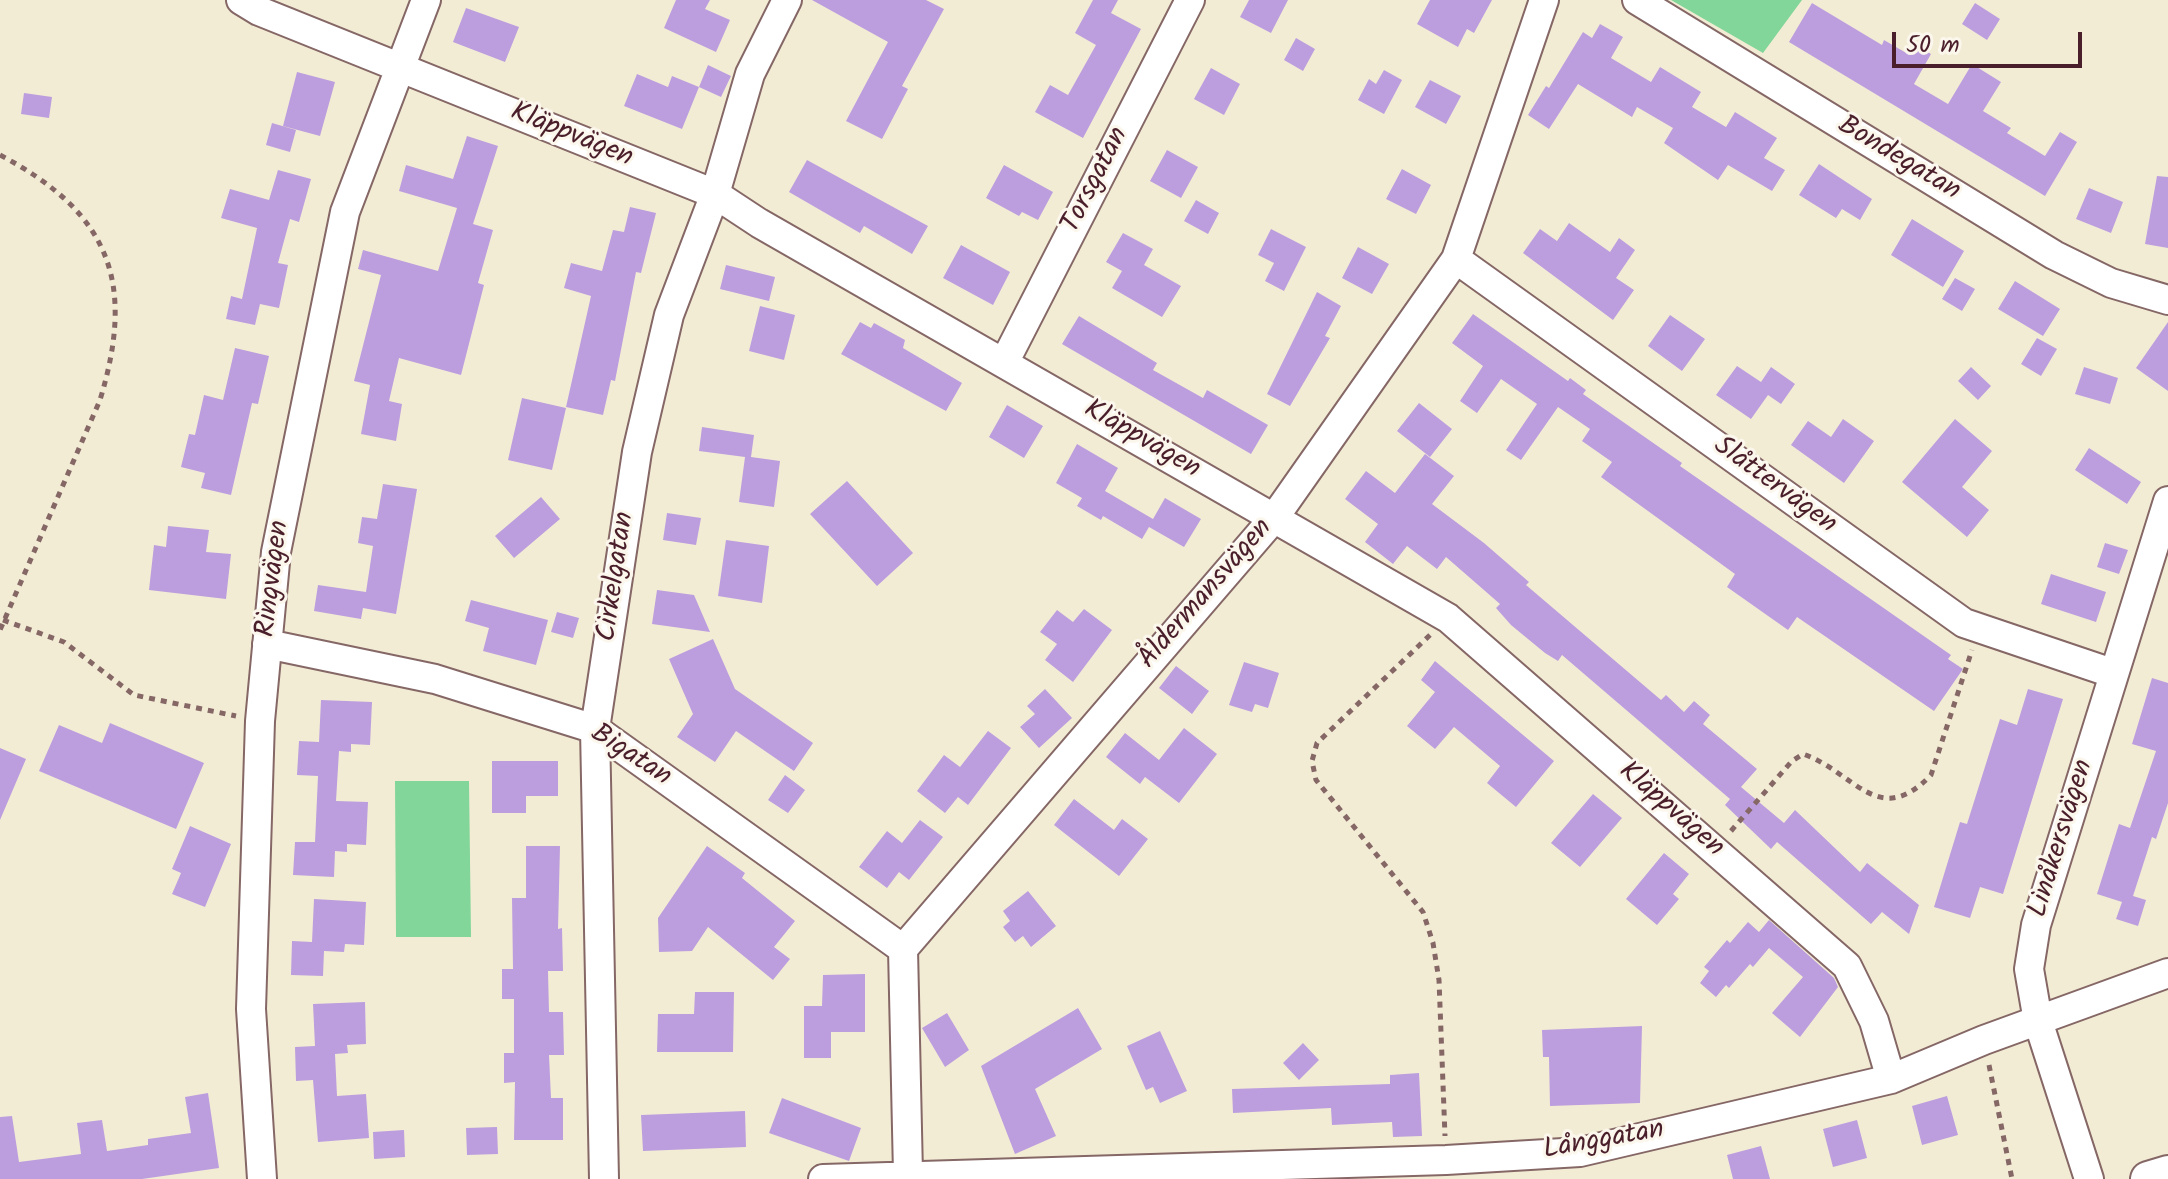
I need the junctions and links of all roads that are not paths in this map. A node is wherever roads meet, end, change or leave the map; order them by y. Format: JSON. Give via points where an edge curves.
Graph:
{"nodes":[{"id":1,"x":241,"y":0,"type":"edge"},
{"id":2,"x":426,"y":0,"type":"edge"},
{"id":3,"x":787,"y":0,"type":"edge"},
{"id":4,"x":1190,"y":0,"type":"edge"},
{"id":5,"x":1544,"y":0,"type":"edge"},
{"id":6,"x":1637,"y":0,"type":"edge"},
{"id":7,"x":400,"y":69,"type":"junction"},
{"id":8,"x":715,"y":194,"type":"junction"},
{"id":9,"x":1456,"y":259,"type":"junction"},
{"id":10,"x":2168,"y":300,"type":"edge"},
{"id":11,"x":1004,"y":363,"type":"junction"},
{"id":12,"x":2168,"y":501,"type":"edge"},
{"id":13,"x":1274,"y":518,"type":"junction"},
{"id":14,"x":267,"y":644,"type":"junction"},
{"id":15,"x":2112,"y":673,"type":"junction"},
{"id":16,"x":595,"y":729,"type":"junction"},
{"id":17,"x":903,"y":949,"type":"junction"},
{"id":18,"x":2168,"y":973,"type":"edge"},
{"id":19,"x":2038,"y":1021,"type":"junction"},
{"id":20,"x":1891,"y":1079,"type":"junction"},
{"id":21,"x":2168,"y":1173,"type":"edge"},
{"id":22,"x":908,"y":1174,"type":"junction"},
{"id":23,"x":262,"y":1179,"type":"edge"},
{"id":24,"x":604,"y":1179,"type":"edge"},
{"id":25,"x":823,"y":1179,"type":"edge"},
{"id":26,"x":2089,"y":1179,"type":"edge"},
{"id":27,"x":2148,"y":1179,"type":"edge"}],
"edges":[{"from":1,"to":7,"type":"street","name":"Kläppvägen"},
{"from":2,"to":7,"type":"street","name":"Ringvägen"},
{"from":3,"to":8,"type":"street","name":"Cirkelgatan","via":[[750,74]]},
{"from":4,"to":11,"type":"street","name":"Torsgatan"},
{"from":5,"to":9,"type":"street","name":"Åldermansvägen"},
{"from":6,"to":10,"type":"street","name":"Bondegatan","via":[[2054,255],[2111,283]]},
{"from":7,"to":8,"type":"street","name":"Kläppvägen"},
{"from":7,"to":14,"type":"street","name":"Ringvägen","via":[[345,212],[278,537]]},
{"from":8,"to":11,"type":"street","name":"Kläppvägen"},
{"from":8,"to":16,"type":"street","name":"Cirkelgatan","via":[[669,315],[637,452]]},
{"from":9,"to":13,"type":"street","name":"Åldermansvägen"},
{"from":9,"to":15,"type":"street","name":"Slåttervägen","via":[[1978,630]]},
{"from":11,"to":13,"type":"street","name":"Kläppvägen"},
{"from":12,"to":15,"type":"street","name":"Linåkersvägen"},
{"from":13,"to":17,"type":"street","name":"Åldermansvägen"},
{"from":13,"to":20,"type":"street","name":"Kläppvägen","via":[[1448,618],[1847,966],[1874,1021]]},
{"from":14,"to":16,"type":"street","name":"Bigatan","via":[[435,679]]},
{"from":14,"to":23,"type":"street","name":"Ringvägen","via":[[251,1009]]},
{"from":15,"to":19,"type":"street","name":"Linåkersvägen","via":[[2036,925],[2029,969]]},
{"from":16,"to":17,"type":"street","name":"Bigatan"},
{"from":16,"to":24,"type":"street","name":"Cirkelgatan"},
{"from":17,"to":22,"type":"street"},
{"from":18,"to":19,"type":"street","name":"Långgatan"},
{"from":19,"to":20,"type":"street","name":"Långgatan"},
{"from":19,"to":26,"type":"street","name":"Linåkersvägen"},
{"from":20,"to":22,"type":"street","name":"Långgatan","via":[[1580,1152]]},
{"from":21,"to":27,"type":"street"},
{"from":22,"to":25,"type":"street","name":"Långgatan"}]}
